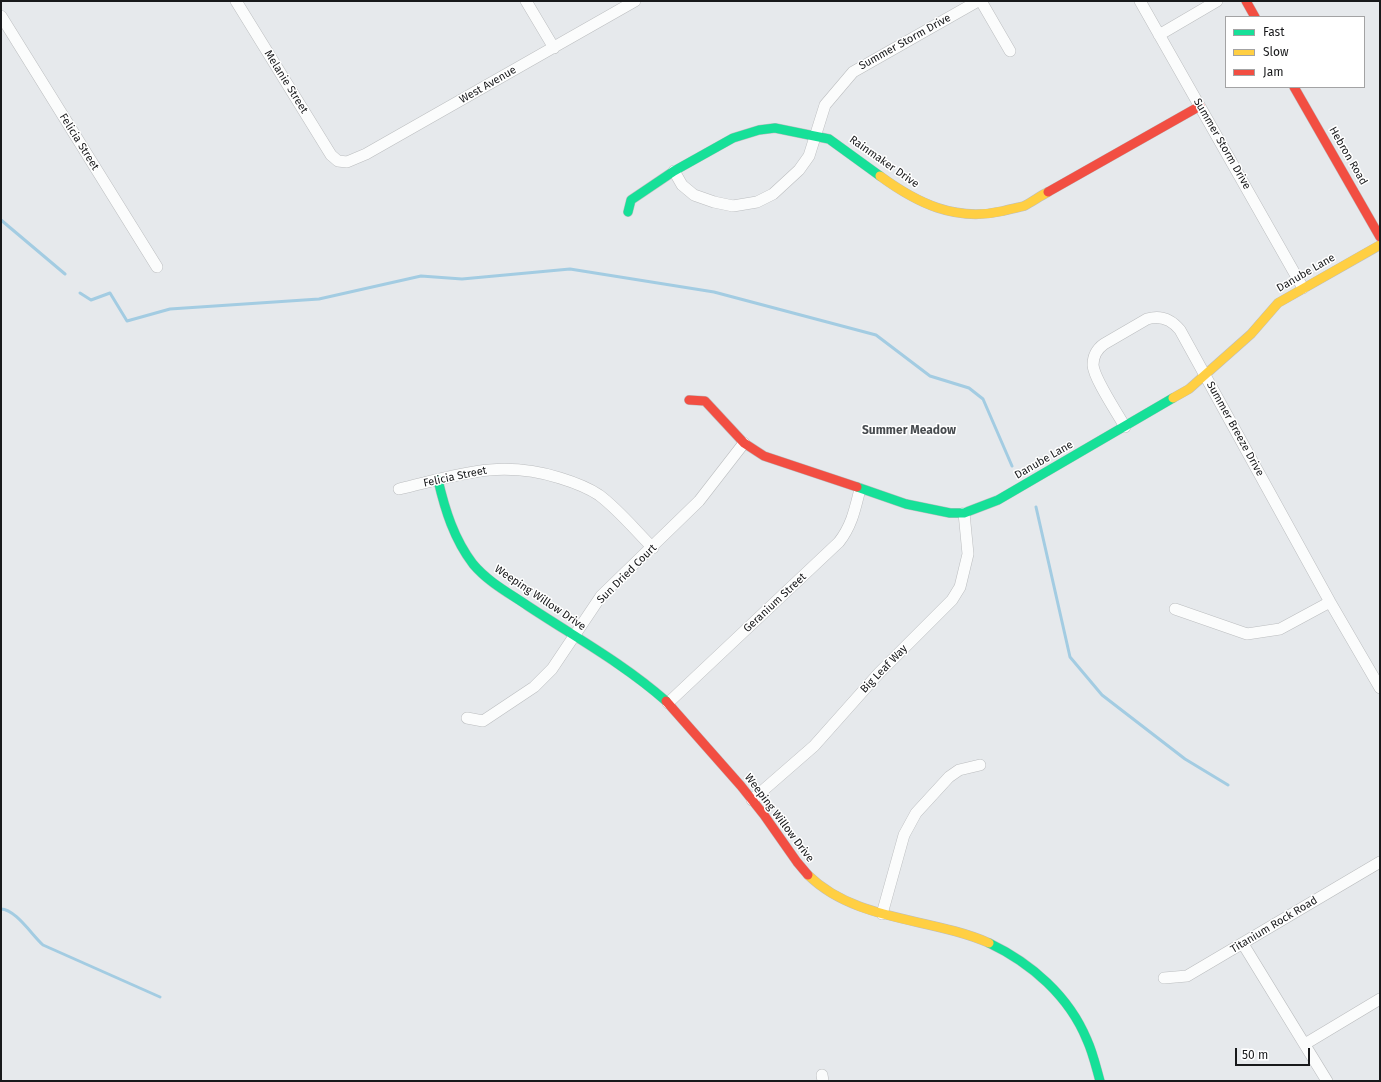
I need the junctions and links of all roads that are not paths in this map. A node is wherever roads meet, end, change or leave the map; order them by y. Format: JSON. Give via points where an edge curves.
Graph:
{"nodes":[{"id":1,"x":236,"y":1,"type":"edge"},
{"id":2,"x":526,"y":1,"type":"edge"},
{"id":3,"x":635,"y":1,"type":"edge"},
{"id":4,"x":980,"y":1,"type":"edge"},
{"id":5,"x":1140,"y":1,"type":"edge"},
{"id":6,"x":1217,"y":1,"type":"edge"},
{"id":7,"x":1246,"y":1,"type":"edge"},
{"id":8,"x":1,"y":16,"type":"edge"},
{"id":9,"x":1254,"y":16,"type":"edge"},
{"id":10,"x":1159,"y":35,"type":"junction"},
{"id":11,"x":554,"y":48,"type":"junction"},
{"id":12,"x":1010,"y":51,"type":"dead end"},
{"id":13,"x":1295,"y":88,"type":"edge"},
{"id":14,"x":1200,"y":106,"type":"junction"},
{"id":15,"x":815,"y":136,"type":"junction"},
{"id":16,"x":338,"y":161,"type":"joint"},
{"id":17,"x":674,"y":171,"type":"junction"},
{"id":18,"x":628,"y":212,"type":"dead end"},
{"id":19,"x":1380,"y":238,"type":"edge"},
{"id":20,"x":1380,"y":245,"type":"edge"},
{"id":21,"x":157,"y":267,"type":"dead end"},
{"id":22,"x":1303,"y":288,"type":"junction"},
{"id":23,"x":1206,"y":376,"type":"junction"},
{"id":24,"x":689,"y":400,"type":"dead end"},
{"id":25,"x":1125,"y":427,"type":"junction"},
{"id":26,"x":744,"y":443,"type":"junction"},
{"id":27,"x":438,"y":480,"type":"junction"},
{"id":28,"x":860,"y":488,"type":"junction"},
{"id":29,"x":399,"y":489,"type":"dead end"},
{"id":30,"x":964,"y":513,"type":"junction"},
{"id":31,"x":653,"y":548,"type":"junction"},
{"id":32,"x":1330,"y":602,"type":"junction"},
{"id":33,"x":1175,"y":609,"type":"dead end"},
{"id":34,"x":575,"y":636,"type":"junction"},
{"id":35,"x":1380,"y":688,"type":"edge"},
{"id":36,"x":668,"y":703,"type":"junction"},
{"id":37,"x":467,"y":718,"type":"dead end"},
{"id":38,"x":980,"y":765,"type":"dead end"},
{"id":39,"x":752,"y":800,"type":"junction"},
{"id":40,"x":1380,"y":862,"type":"edge"},
{"id":41,"x":882,"y":914,"type":"junction"},
{"id":42,"x":1243,"y":944,"type":"junction"},
{"id":43,"x":1164,"y":978,"type":"dead end"},
{"id":44,"x":1380,"y":999,"type":"edge"},
{"id":45,"x":1305,"y":1044,"type":"junction"},
{"id":46,"x":1100,"y":1081,"type":"edge"},
{"id":47,"x":1327,"y":1081,"type":"edge"}],
"edges":[{"from":1,"to":16,"type":"street","name":"Melanie Street","via":[[331,155]]},
{"from":2,"to":11,"type":"street"},
{"from":3,"to":11,"type":"street","name":"West Avenue"},
{"from":4,"to":12,"type":"street"},
{"from":4,"to":15,"type":"street","name":"Summer Storm Drive","via":[[853,72],[825,105]]},
{"from":5,"to":10,"type":"street","name":"Summer Storm Drive"},
{"from":6,"to":10,"type":"street"},
{"from":7,"to":9,"type":"street"},
{"from":8,"to":21,"type":"street","name":"Felicia Street"},
{"from":10,"to":14,"type":"street","name":"Summer Storm Drive"},
{"from":11,"to":16,"type":"street","name":"West Avenue","via":[[366,154],[347,162]]},
{"from":13,"to":19,"type":"street","name":"Hebron Road"},
{"from":14,"to":15,"type":"street","name":"Rainmaker Drive","via":[[1023,206],[988,214],[945,211],[928,204],[906,194],[829,139]]},
{"from":14,"to":22,"type":"street","name":"Summer Storm Drive"},
{"from":15,"to":17,"type":"street","name":"Rainmaker Drive","via":[[775,128],[759,130],[733,138]]},
{"from":15,"to":17,"type":"street","name":"Summer Storm Drive","via":[[800,170],[773,194],[758,202],[733,206],[694,195],[682,185]]},
{"from":17,"to":18,"type":"street","name":"Rainmaker Drive","via":[[631,200]]},
{"from":20,"to":22,"type":"street","name":"Danube Lane"},
{"from":22,"to":23,"type":"street","name":"Danube Lane","via":[[1278,303],[1251,334]]},
{"from":23,"to":25,"type":"street","name":"Danube Lane"},
{"from":23,"to":25,"type":"street","name":"Summer Breeze Drive","via":[[1180,330],[1175,324],[1161,317],[1147,319],[1104,344],[1096,352],[1094,371]]},
{"from":23,"to":32,"type":"street","name":"Summer Breeze Drive"},
{"from":24,"to":26,"type":"street","name":"Danube Lane","via":[[705,401]]},
{"from":25,"to":30,"type":"street","name":"Danube Lane","via":[[998,500]]},
{"from":26,"to":28,"type":"street","name":"Danube Lane","via":[[764,456]]},
{"from":26,"to":31,"type":"street","name":"Sun Dried Court","via":[[699,501]]},
{"from":27,"to":29,"type":"street","name":"Felicia Street"},
{"from":27,"to":31,"type":"street","name":"Felicia Street","via":[[489,468],[540,472],[576,483],[597,494],[613,507]]},
{"from":27,"to":34,"type":"street","name":"Weeping Willow Drive","via":[[444,508],[455,535],[483,574]]},
{"from":28,"to":30,"type":"street","name":"Danube Lane","via":[[906,504],[950,513]]},
{"from":28,"to":36,"type":"street","name":"Geranium Street","via":[[853,520],[839,542]]},
{"from":30,"to":39,"type":"street","name":"Big Leaf Way","via":[[968,554],[960,587],[952,600],[879,673],[814,746]]},
{"from":31,"to":34,"type":"street","name":"Sun Dried Court","via":[[601,596]]},
{"from":32,"to":33,"type":"street","via":[[1280,629],[1247,634]]},
{"from":32,"to":35,"type":"street","name":"Summer Breeze Drive"},
{"from":34,"to":36,"type":"street","name":"Weeping Willow Drive","via":[[640,678]]},
{"from":34,"to":37,"type":"street","name":"Sun Dried Court","via":[[552,669],[534,687],[483,721]]},
{"from":36,"to":39,"type":"street","name":"Weeping Willow Drive"},
{"from":38,"to":41,"type":"street","via":[[959,770],[949,777],[916,813],[904,835]]},
{"from":39,"to":41,"type":"street","name":"Weeping Willow Drive","via":[[796,861],[820,886],[844,901]]},
{"from":40,"to":42,"type":"street","name":"Titanium Rock Road"},
{"from":41,"to":46,"type":"street","name":"Weeping Willow Drive","via":[[986,942],[1031,967],[1060,996],[1072,1014],[1085,1036]]},
{"from":42,"to":43,"type":"street","name":"Titanium Rock Road","via":[[1187,976]]},
{"from":42,"to":45,"type":"street"},
{"from":44,"to":45,"type":"street"},
{"from":45,"to":47,"type":"street"}]}
